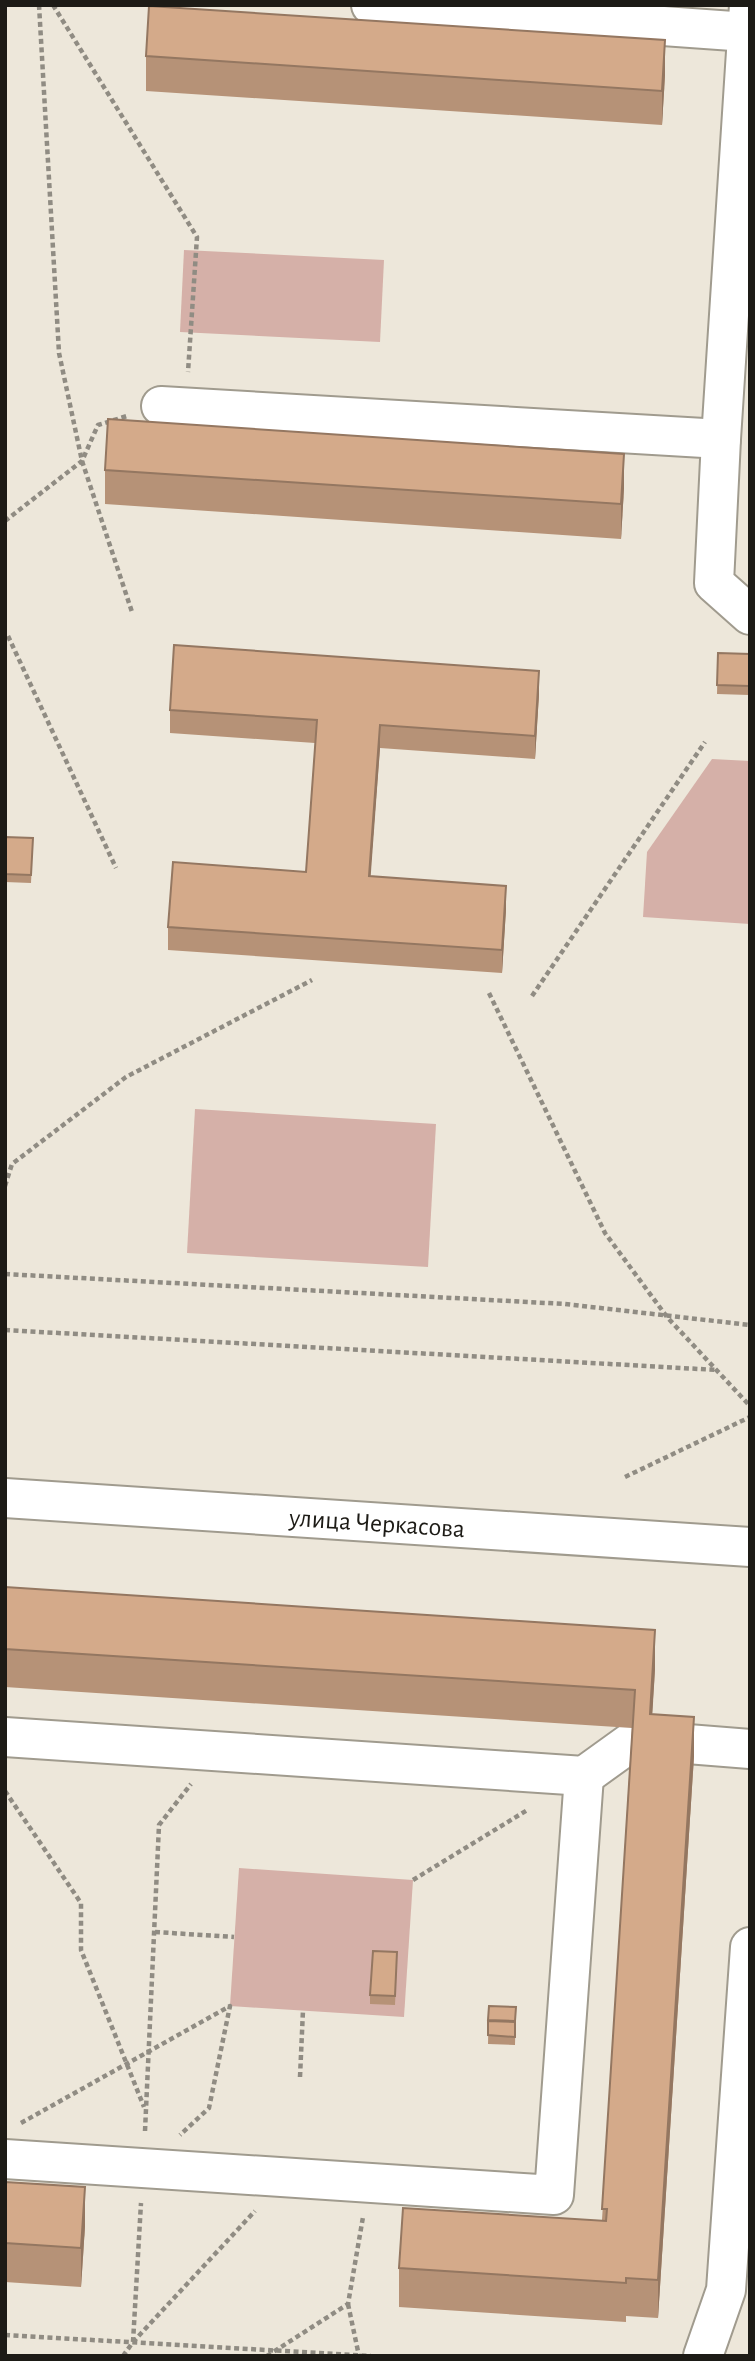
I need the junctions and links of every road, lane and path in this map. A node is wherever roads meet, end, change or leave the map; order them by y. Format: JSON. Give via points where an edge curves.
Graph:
{"nodes":[{"id":1,"x":39,"y":5,"type":"edge"},
{"id":2,"x":52,"y":5,"type":"edge"},
{"id":3,"x":372,"y":5,"type":"edge"},
{"id":4,"x":749,"y":22,"type":"edge"},
{"id":5,"x":173,"y":406,"type":"junction"},
{"id":6,"x":721,"y":439,"type":"junction"},
{"id":7,"x":82,"y":461,"type":"junction"},
{"id":8,"x":5,"y":521,"type":"edge"},
{"id":9,"x":132,"y":612,"type":"dead end"},
{"id":10,"x":750,"y":615,"type":"edge"},
{"id":11,"x":8,"y":636,"type":"dead end"},
{"id":12,"x":705,"y":742,"type":"dead end"},
{"id":13,"x":116,"y":869,"type":"dead end"},
{"id":14,"x":312,"y":980,"type":"dead end"},
{"id":15,"x":489,"y":993,"type":"dead end"},
{"id":16,"x":532,"y":996,"type":"dead end"},
{"id":17,"x":5,"y":1186,"type":"edge"},
{"id":18,"x":5,"y":1274,"type":"edge"},
{"id":19,"x":667,"y":1317,"type":"junction"},
{"id":20,"x":750,"y":1325,"type":"edge"},
{"id":21,"x":5,"y":1330,"type":"edge"},
{"id":22,"x":717,"y":1370,"type":"junction"},
{"id":23,"x":750,"y":1406,"type":"edge"},
{"id":24,"x":750,"y":1417,"type":"edge"},
{"id":25,"x":625,"y":1476,"type":"dead end"},
{"id":26,"x":5,"y":1498,"type":"edge"},
{"id":27,"x":750,"y":1547,"type":"edge"},
{"id":28,"x":5,"y":1737,"type":"edge"},
{"id":29,"x":750,"y":1749,"type":"edge"},
{"id":30,"x":218,"y":1751,"type":"junction"},
{"id":31,"x":584,"y":1776,"type":"junction"},
{"id":32,"x":5,"y":1791,"type":"edge"},
{"id":33,"x":538,"y":1803,"type":"dead end"},
{"id":34,"x":413,"y":1880,"type":"dead end"},
{"id":35,"x":154,"y":1932,"type":"junction"},
{"id":36,"x":234,"y":1937,"type":"dead end"},
{"id":37,"x":750,"y":1947,"type":"edge"},
{"id":38,"x":303,"y":2010,"type":"dead end"},
{"id":39,"x":149,"y":2051,"type":"junction"},
{"id":40,"x":126,"y":2064,"type":"junction"},
{"id":41,"x":300,"y":2077,"type":"dead end"},
{"id":42,"x":744,"y":2101,"type":"edge"},
{"id":43,"x":146,"y":2112,"type":"junction"},
{"id":44,"x":11,"y":2142,"type":"edge"},
{"id":45,"x":143,"y":2168,"type":"junction"},
{"id":46,"x":287,"y":2177,"type":"junction"},
{"id":47,"x":369,"y":2183,"type":"junction"},
{"id":48,"x":348,"y":2304,"type":"junction"},
{"id":49,"x":5,"y":2335,"type":"edge"},
{"id":50,"x":133,"y":2342,"type":"junction"},
{"id":51,"x":274,"y":2350,"type":"junction"},
{"id":52,"x":358,"y":2355,"type":"edge"},
{"id":53,"x":123,"y":2356,"type":"edge"},
{"id":54,"x":267,"y":2356,"type":"edge"},
{"id":55,"x":371,"y":2356,"type":"edge"},
{"id":56,"x":703,"y":2356,"type":"edge"}],
"edges":[{"from":1,"to":7,"type":"path","via":[[60,353]]},
{"from":2,"to":5,"type":"path","via":[[197,237]]},
{"from":3,"to":4,"type":"street"},
{"from":4,"to":6,"type":"street"},
{"from":5,"to":6,"type":"street"},
{"from":5,"to":7,"type":"path","via":[[98,425]]},
{"from":6,"to":10,"type":"street","via":[[714,583]]},
{"from":7,"to":8,"type":"path"},
{"from":7,"to":9,"type":"path"},
{"from":11,"to":13,"type":"path"},
{"from":12,"to":16,"type":"path"},
{"from":14,"to":17,"type":"path","via":[[126,1077],[12,1164]]},
{"from":15,"to":19,"type":"path","via":[[605,1233]]},
{"from":18,"to":19,"type":"path","via":[[565,1304]]},
{"from":19,"to":20,"type":"path"},
{"from":19,"to":22,"type":"path"},
{"from":21,"to":22,"type":"path"},
{"from":22,"to":23,"type":"path"},
{"from":24,"to":25,"type":"path"},
{"from":26,"to":27,"type":"street","name":"улица Черкасова"},
{"from":28,"to":30,"type":"street"},
{"from":29,"to":31,"type":"street","via":[[642,1741]]},
{"from":30,"to":31,"type":"street"},
{"from":30,"to":35,"type":"path","via":[[159,1825]]},
{"from":31,"to":47,"type":"street","via":[[554,2195]]},
{"from":32,"to":40,"type":"path","via":[[81,1903],[81,1950]]},
{"from":33,"to":34,"type":"path"},
{"from":35,"to":36,"type":"path"},
{"from":35,"to":39,"type":"path"},
{"from":37,"to":42,"type":"street"},
{"from":38,"to":41,"type":"path"},
{"from":39,"to":40,"type":"path"},
{"from":39,"to":43,"type":"path"},
{"from":39,"to":45,"type":"path","via":[[230,2006],[209,2108]]},
{"from":40,"to":43,"type":"path"},
{"from":40,"to":44,"type":"path"},
{"from":42,"to":56,"type":"street","via":[[726,2290]]},
{"from":43,"to":45,"type":"path"},
{"from":44,"to":45,"type":"street"},
{"from":45,"to":46,"type":"street"},
{"from":45,"to":50,"type":"path"},
{"from":46,"to":47,"type":"street"},
{"from":46,"to":50,"type":"path"},
{"from":47,"to":48,"type":"path"},
{"from":48,"to":51,"type":"path"},
{"from":48,"to":52,"type":"path"},
{"from":49,"to":50,"type":"path"},
{"from":50,"to":51,"type":"path"},
{"from":50,"to":53,"type":"path"},
{"from":51,"to":52,"type":"path"},
{"from":51,"to":54,"type":"path"},
{"from":52,"to":55,"type":"path"}]}
